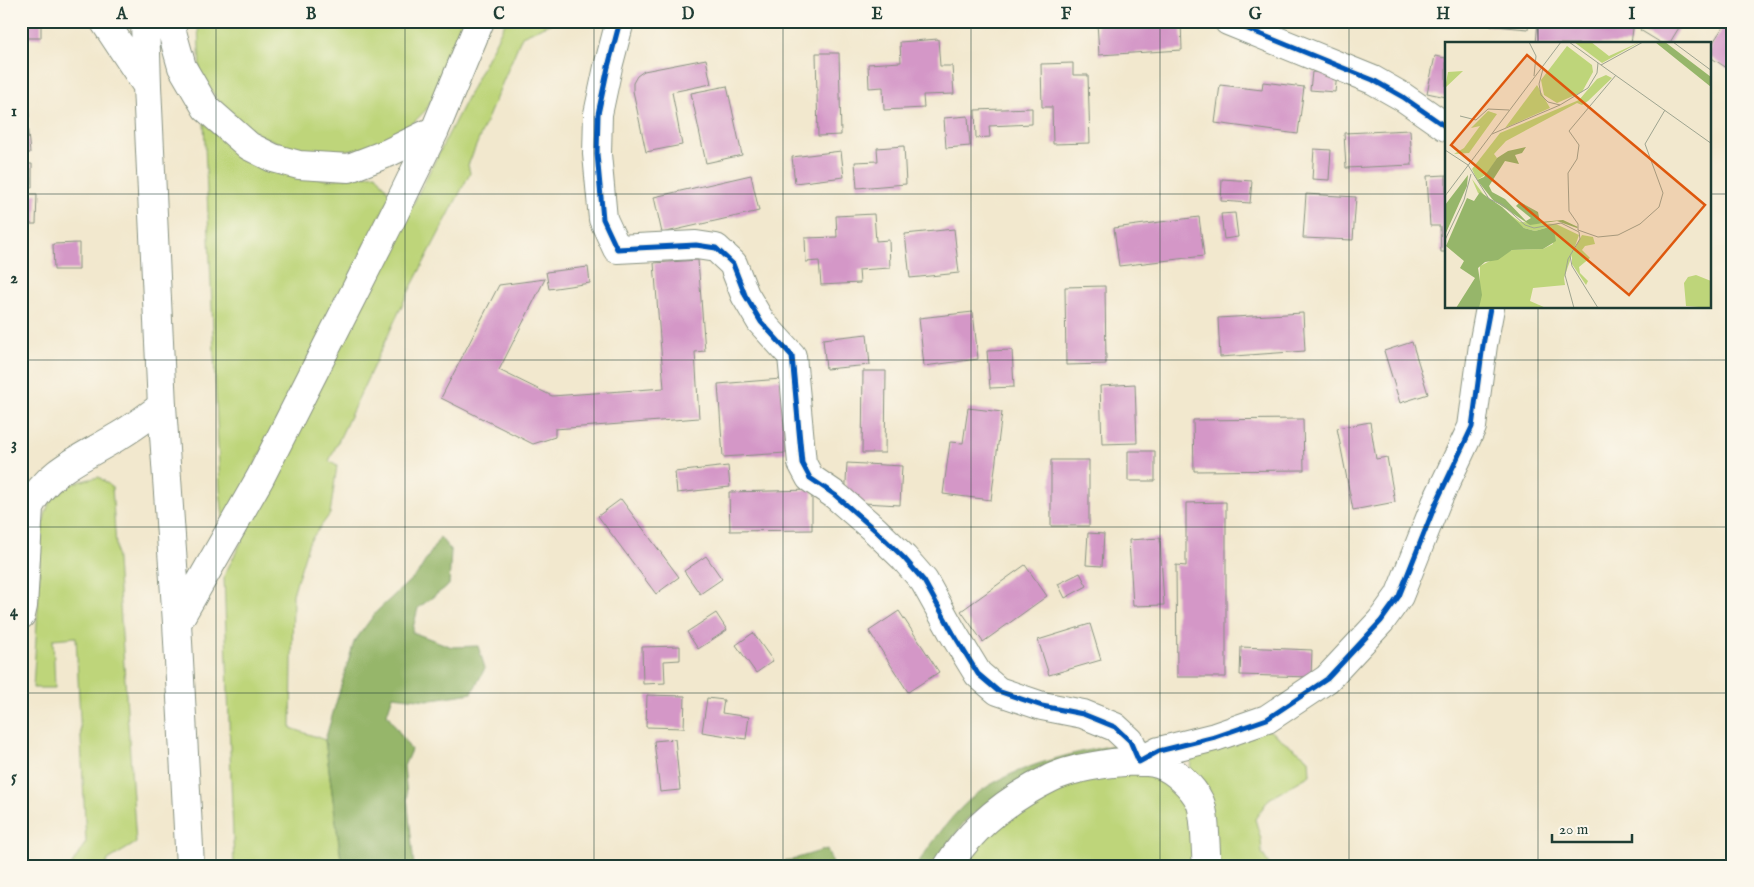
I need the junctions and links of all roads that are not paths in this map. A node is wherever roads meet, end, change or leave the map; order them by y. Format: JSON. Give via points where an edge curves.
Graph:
{"nodes":[{"id":1,"x":104,"y":21,"type":"edge"},
{"id":2,"x":145,"y":21,"type":"edge"},
{"id":3,"x":169,"y":21,"type":"edge"},
{"id":4,"x":480,"y":21,"type":"edge"},
{"id":5,"x":620,"y":21,"type":"edge"},
{"id":6,"x":1228,"y":21,"type":"edge"},
{"id":7,"x":146,"y":86,"type":"junction"},
{"id":8,"x":1445,"y":125,"type":"edge"},
{"id":9,"x":435,"y":130,"type":"junction"},
{"id":10,"x":1490,"y":309,"type":"edge"},
{"id":11,"x":162,"y":406,"type":"junction"},
{"id":12,"x":21,"y":614,"type":"edge"},
{"id":13,"x":177,"y":623,"type":"junction"},
{"id":14,"x":1139,"y":762,"type":"junction"},
{"id":15,"x":190,"y":866,"type":"edge"},
{"id":16,"x":948,"y":866,"type":"edge"},
{"id":17,"x":1207,"y":866,"type":"edge"}],
"edges":[{"from":1,"to":7,"type":"main road"},
{"from":2,"to":7,"type":"main road"},
{"from":3,"to":9,"type":"main road","via":[[182,67],[206,108],[249,146],[273,158],[299,165],[349,168]]},
{"from":4,"to":9,"type":"main road"},
{"from":5,"to":14,"type":"main road","via":[[598,114],[597,154],[603,219],[617,249],[696,245],[716,248],[733,264],[745,295],[761,322],[792,356],[802,463],[810,478],[835,495],[904,558],[924,581],[978,674],[998,691],[1042,706],[1083,714],[1115,727],[1130,741]]},
{"from":6,"to":8,"type":"main road","via":[[1373,80]]},
{"from":7,"to":11,"type":"main road"},
{"from":9,"to":13,"type":"main road","via":[[260,478]]},
{"from":10,"to":14,"type":"main road","via":[[1472,427],[1436,503],[1399,596],[1381,621],[1327,679],[1268,719],[1215,737],[1159,750]]},
{"from":11,"to":12,"type":"main road","via":[[120,436],[58,472],[35,495],[29,507]]},
{"from":11,"to":13,"type":"main road"},
{"from":13,"to":15,"type":"main road"},
{"from":14,"to":16,"type":"main road","via":[[1075,770],[1051,778],[987,820],[968,838]]},
{"from":14,"to":17,"type":"main road","via":[[1159,764],[1175,773],[1200,802]]}]}
